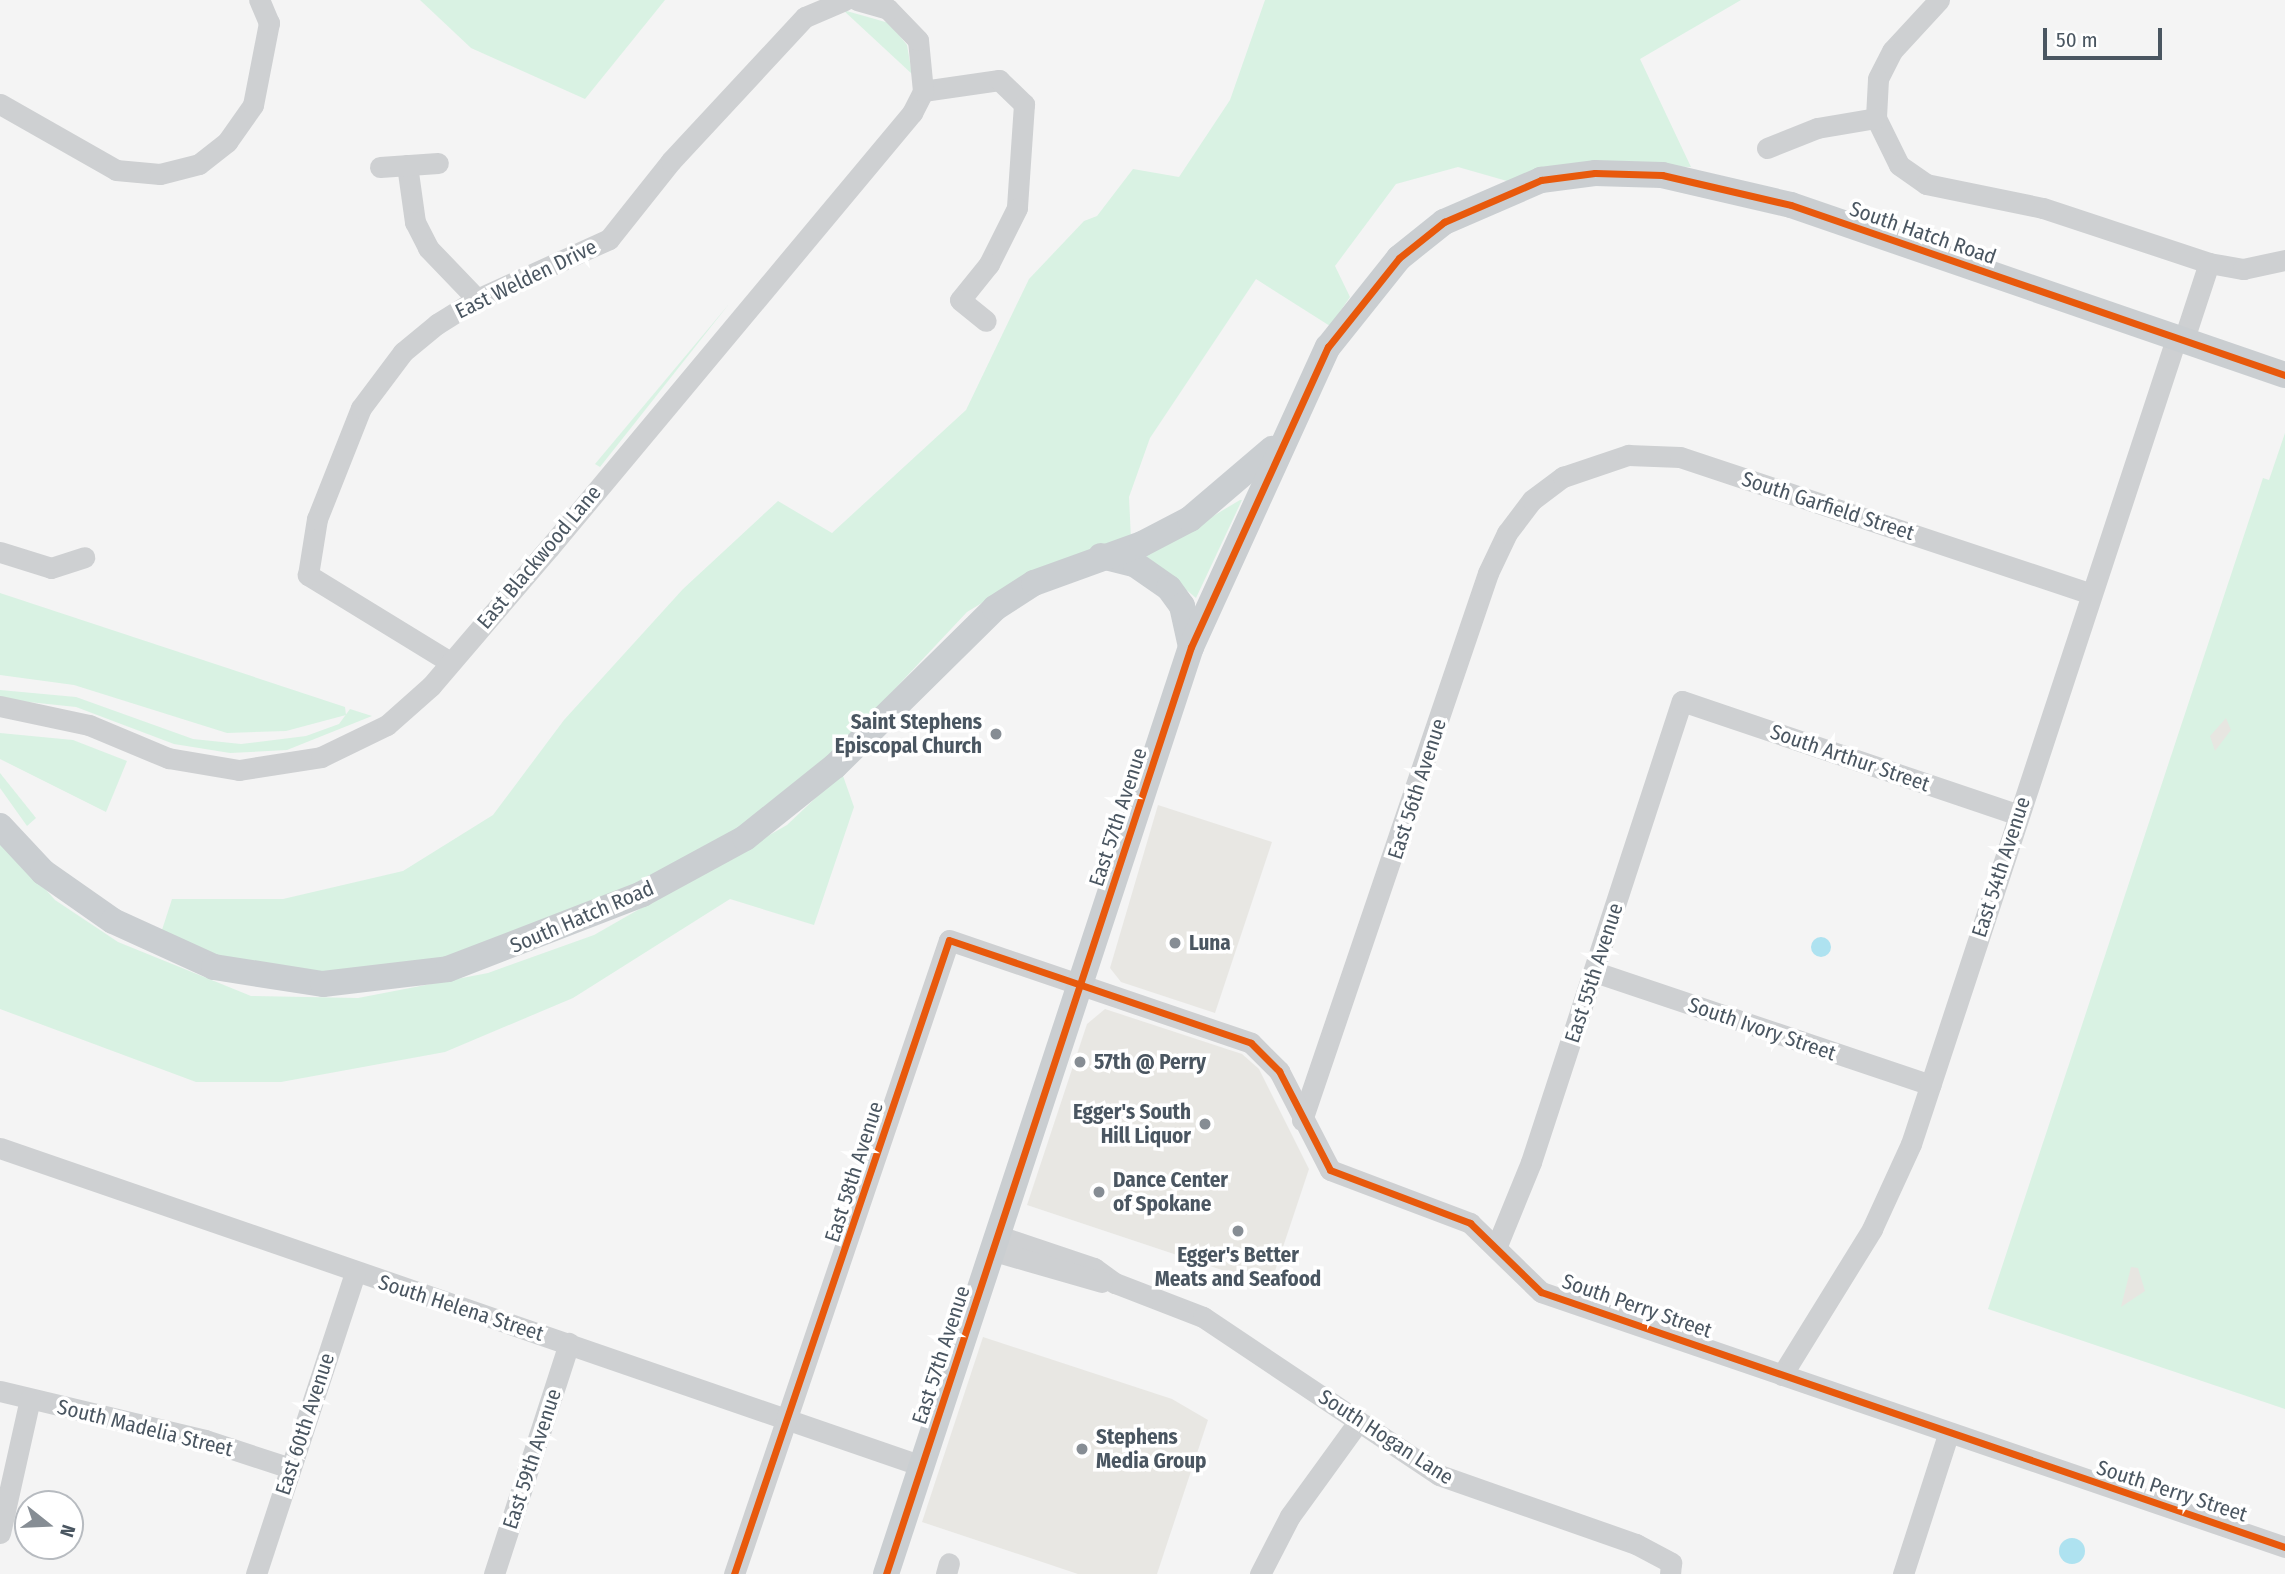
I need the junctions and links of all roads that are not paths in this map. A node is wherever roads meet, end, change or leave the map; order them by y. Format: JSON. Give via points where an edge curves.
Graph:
{"nodes":[{"id":1,"x":259,"y":0,"type":"edge"},
{"id":2,"x":845,"y":0,"type":"edge"},
{"id":3,"x":857,"y":0,"type":"edge"},
{"id":4,"x":1939,"y":0,"type":"edge"},
{"id":5,"x":923,"y":91,"type":"junction"},
{"id":6,"x":0,"y":104,"type":"edge"},
{"id":7,"x":1876,"y":118,"type":"junction"},
{"id":8,"x":1767,"y":148,"type":"dead end"},
{"id":9,"x":438,"y":163,"type":"dead end"},
{"id":10,"x":407,"y":165,"type":"junction"},
{"id":11,"x":380,"y":167,"type":"dead end"},
{"id":12,"x":1541,"y":180,"type":"joint"},
{"id":13,"x":2285,"y":260,"type":"edge"},
{"id":14,"x":2209,"y":263,"type":"junction"},
{"id":15,"x":477,"y":299,"type":"junction"},
{"id":16,"x":986,"y":321,"type":"dead end"},
{"id":17,"x":2180,"y":341,"type":"junction"},
{"id":18,"x":2285,"y":375,"type":"edge"},
{"id":19,"x":1283,"y":438,"type":"junction"},
{"id":20,"x":1563,"y":477,"type":"joint"},
{"id":21,"x":0,"y":552,"type":"edge"},
{"id":22,"x":1099,"y":555,"type":"junction"},
{"id":23,"x":84,"y":558,"type":"dead end"},
{"id":24,"x":2091,"y":594,"type":"junction"},
{"id":25,"x":1191,"y":647,"type":"junction"},
{"id":26,"x":450,"y":662,"type":"junction"},
{"id":27,"x":1682,"y":701,"type":"joint"},
{"id":28,"x":0,"y":706,"type":"edge"},
{"id":29,"x":27,"y":716,"type":"junction"},
{"id":30,"x":0,"y":723,"type":"edge"},
{"id":31,"x":2018,"y":814,"type":"junction"},
{"id":32,"x":0,"y":826,"type":"edge"},
{"id":33,"x":949,"y":940,"type":"joint"},
{"id":34,"x":1595,"y":972,"type":"junction"},
{"id":35,"x":1082,"y":985,"type":"junction"},
{"id":36,"x":1930,"y":1085,"type":"junction"},
{"id":37,"x":1302,"y":1120,"type":"junction"},
{"id":38,"x":0,"y":1148,"type":"edge"},
{"id":39,"x":1498,"y":1243,"type":"junction"},
{"id":40,"x":996,"y":1244,"type":"junction"},
{"id":41,"x":355,"y":1273,"type":"junction"},
{"id":42,"x":569,"y":1343,"type":"junction"},
{"id":43,"x":1782,"y":1375,"type":"junction"},
{"id":44,"x":0,"y":1391,"type":"edge"},
{"id":45,"x":30,"y":1399,"type":"junction"},
{"id":46,"x":791,"y":1420,"type":"junction"},
{"id":47,"x":1358,"y":1422,"type":"junction"},
{"id":48,"x":1948,"y":1435,"type":"junction"},
{"id":49,"x":922,"y":1466,"type":"junction"},
{"id":50,"x":290,"y":1468,"type":"junction"},
{"id":51,"x":0,"y":1533,"type":"edge"},
{"id":52,"x":2285,"y":1546,"type":"edge"},
{"id":53,"x":1670,"y":1569,"type":"edge"},
{"id":54,"x":256,"y":1574,"type":"edge"},
{"id":55,"x":494,"y":1574,"type":"edge"},
{"id":56,"x":734,"y":1574,"type":"edge"},
{"id":57,"x":886,"y":1574,"type":"edge"},
{"id":58,"x":1261,"y":1574,"type":"edge"},
{"id":59,"x":1903,"y":1574,"type":"edge"}],
"edges":[{"from":1,"to":6,"type":"street","via":[[269,23],[253,105],[227,142],[199,164],[160,174],[116,170]]},
{"from":2,"to":15,"type":"street","name":"East Welden Drive","via":[[805,17],[671,160],[608,239]]},
{"from":3,"to":5,"type":"street","via":[[888,9],[907,24],[922,55]]},
{"from":4,"to":7,"type":"street","via":[[1892,51],[1878,79]]},
{"from":5,"to":16,"type":"street","via":[[999,80],[1024,104],[1017,208],[989,264],[960,300]]},
{"from":5,"to":26,"type":"street","name":"East Blackwood Lane","via":[[901,126]]},
{"from":7,"to":8,"type":"street","via":[[1816,128]]},
{"from":7,"to":14,"type":"street","via":[[1899,165],[1926,184],[2043,208]]},
{"from":9,"to":10,"type":"street"},
{"from":10,"to":11,"type":"street"},
{"from":10,"to":15,"type":"street","via":[[415,222],[428,248]]},
{"from":12,"to":17,"type":"main road","name":"South Hatch Road","via":[[1625,172],[1718,184]]},
{"from":12,"to":19,"type":"main road","name":"East 57th Avenue","via":[[1444,222],[1399,258],[1328,347]]},
{"from":13,"to":14,"type":"street","via":[[2243,270]]},
{"from":14,"to":17,"type":"street","name":"East 54th Avenue"},
{"from":15,"to":26,"type":"street","name":"East Welden Drive","via":[[403,352],[361,408],[317,519],[306,567],[322,589]]},
{"from":17,"to":18,"type":"main road","name":"South Hatch Road"},
{"from":17,"to":24,"type":"street","name":"East 54th Avenue"},
{"from":19,"to":22,"type":"main road","name":"South Hatch Road","via":[[1190,519],[1142,544]]},
{"from":19,"to":25,"type":"main road","name":"East 57th Avenue"},
{"from":20,"to":24,"type":"street","name":"South Garfield Street","via":[[1628,455],[1679,457]]},
{"from":20,"to":37,"type":"street","name":"East 56th Avenue","via":[[1532,500],[1507,533],[1488,573]]},
{"from":21,"to":23,"type":"street","via":[[51,568]]},
{"from":22,"to":25,"type":"main road","via":[[1136,565],[1169,588],[1182,606]]},
{"from":22,"to":32,"type":"main road","name":"South Hatch Road","via":[[995,608],[835,766],[745,838],[642,894],[448,970],[323,984],[215,967],[113,921],[43,872]]},
{"from":24,"to":31,"type":"street","name":"East 54th Avenue"},
{"from":25,"to":35,"type":"main road","name":"East 57th Avenue"},
{"from":26,"to":29,"type":"street","name":"East Blackwood Lane","via":[[387,725],[321,757],[275,766],[201,767],[89,725]]},
{"from":27,"to":31,"type":"street","name":"South Arthur Street"},
{"from":27,"to":34,"type":"street","name":"East 55th Avenue"},
{"from":28,"to":29,"type":"street","name":"East Blackwood Lane"},
{"from":29,"to":30,"type":"street","name":"East Blackwood Lane"},
{"from":31,"to":36,"type":"street","name":"East 54th Avenue"},
{"from":33,"to":35,"type":"street","name":"South Perry Street"},
{"from":33,"to":46,"type":"street","name":"East 58th Avenue"},
{"from":34,"to":36,"type":"street","name":"South Ivory Street"},
{"from":34,"to":39,"type":"street","name":"East 55th Avenue"},
{"from":35,"to":37,"type":"street","name":"South Perry Street","via":[[1251,1043],[1274,1063]]},
{"from":35,"to":40,"type":"main road","name":"East 57th Avenue"},
{"from":36,"to":43,"type":"street","name":"East 54th Avenue","via":[[1893,1188]]},
{"from":37,"to":39,"type":"street","name":"South Perry Street","via":[[1338,1176],[1470,1223]]},
{"from":38,"to":41,"type":"street","name":"South Helena Street"},
{"from":39,"to":43,"type":"street","name":"South Perry Street","via":[[1517,1275],[1541,1292]]},
{"from":40,"to":47,"type":"street","name":"South Hogan Lane","via":[[1094,1268],[1115,1283],[1203,1317]]},
{"from":40,"to":49,"type":"main road","name":"East 57th Avenue"},
{"from":41,"to":42,"type":"street","name":"South Helena Street"},
{"from":41,"to":50,"type":"street","name":"East 60th Avenue"},
{"from":42,"to":46,"type":"street","name":"South Helena Street"},
{"from":42,"to":55,"type":"street","name":"East 59th Avenue"},
{"from":43,"to":48,"type":"street","name":"South Perry Street"},
{"from":44,"to":45,"type":"street","name":"South Madelia Street"},
{"from":45,"to":50,"type":"street","name":"South Madelia Street"},
{"from":45,"to":51,"type":"street"},
{"from":46,"to":49,"type":"street","name":"South Helena Street"},
{"from":46,"to":56,"type":"street","name":"East 58th Avenue"},
{"from":47,"to":53,"type":"street","name":"South Hogan Lane","via":[[1462,1486],[1636,1544]]},
{"from":47,"to":58,"type":"street","via":[[1290,1516]]},
{"from":48,"to":52,"type":"street","name":"South Perry Street"},
{"from":48,"to":59,"type":"street"},
{"from":49,"to":57,"type":"main road","name":"East 57th Avenue"},
{"from":50,"to":54,"type":"street","name":"East 60th Avenue"}]}
